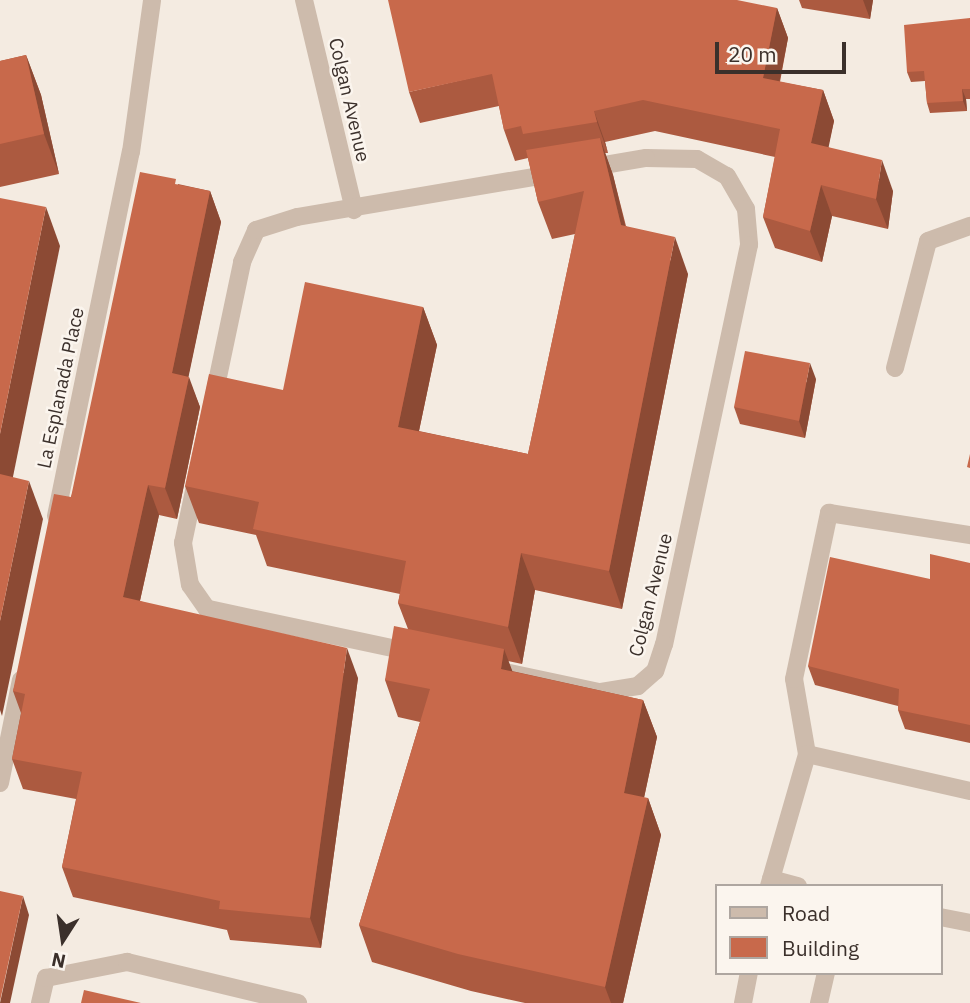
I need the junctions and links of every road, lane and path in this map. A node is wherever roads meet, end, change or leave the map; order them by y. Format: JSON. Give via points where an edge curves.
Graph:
{"nodes":[{"id":1,"x":152,"y":0,"type":"edge"},
{"id":2,"x":304,"y":0,"type":"edge"},
{"id":3,"x":354,"y":210,"type":"junction"},
{"id":4,"x":970,"y":226,"type":"edge"},
{"id":5,"x":895,"y":368,"type":"dead end"},
{"id":6,"x":970,"y":535,"type":"edge"},
{"id":7,"x":50,"y":541,"type":"edge"},
{"id":8,"x":25,"y":662,"type":"edge"},
{"id":9,"x":807,"y":754,"type":"junction"},
{"id":10,"x":0,"y":783,"type":"edge"},
{"id":11,"x":970,"y":791,"type":"edge"},
{"id":12,"x":770,"y":883,"type":"edge"},
{"id":13,"x":942,"y":917,"type":"edge"},
{"id":14,"x":970,"y":923,"type":"edge"},
{"id":15,"x":749,"y":975,"type":"edge"},
{"id":16,"x":826,"y":975,"type":"edge"},
{"id":17,"x":40,"y":1003,"type":"edge"},
{"id":18,"x":299,"y":1003,"type":"edge"},
{"id":19,"x":743,"y":1003,"type":"edge"},
{"id":20,"x":819,"y":1003,"type":"edge"}],
"edges":[{"from":1,"to":7,"type":"lane","name":"La Esplanada Place","via":[[131,152]]},
{"from":2,"to":3,"type":"lane","name":"Colgan Avenue"},
{"from":3,"to":3,"type":"lane","name":"Colgan Avenue","via":[[646,158],[697,159],[727,176],[746,209],[749,246],[664,644],[655,671],[638,687],[599,691],[207,609],[190,584],[183,543],[242,262],[256,230],[298,217]]},
{"from":4,"to":5,"type":"lane","via":[[928,240]]},
{"from":6,"to":9,"type":"lane","via":[[829,513],[794,679]]},
{"from":8,"to":10,"type":"lane"},
{"from":9,"to":11,"type":"lane"},
{"from":9,"to":12,"type":"lane"},
{"from":13,"to":14,"type":"lane"},
{"from":15,"to":19,"type":"lane"},
{"from":16,"to":20,"type":"lane"},
{"from":17,"to":18,"type":"lane","via":[[46,978],[127,962]]}]}
